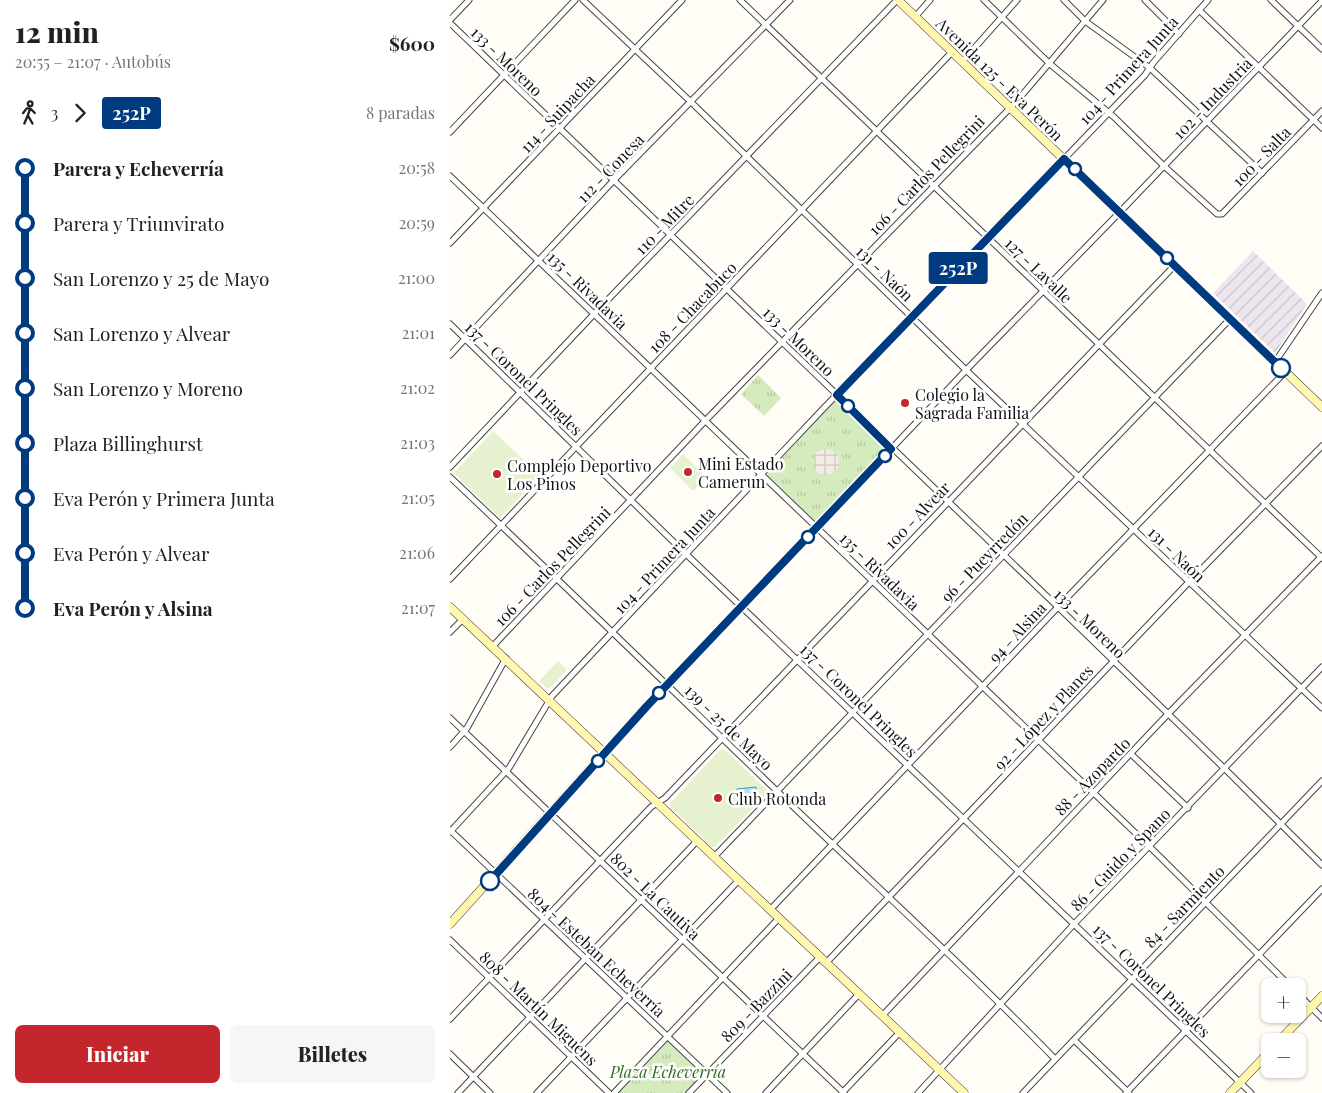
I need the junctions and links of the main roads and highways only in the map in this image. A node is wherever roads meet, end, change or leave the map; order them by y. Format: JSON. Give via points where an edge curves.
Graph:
{"nodes":[{"id":1,"x":898,"y":0,"type":"edge"},
{"id":2,"x":1322,"y":407,"type":"edge"},
{"id":3,"x":450,"y":606,"type":"edge"},
{"id":4,"x":604,"y":753,"type":"junction"},
{"id":5,"x":450,"y":924,"type":"edge"},
{"id":6,"x":1322,"y":996,"type":"edge"},
{"id":7,"x":1287,"y":1033,"type":"edge"},
{"id":8,"x":1261,"y":1060,"type":"edge"},
{"id":9,"x":964,"y":1093,"type":"edge"},
{"id":10,"x":1230,"y":1093,"type":"edge"}],
"edges":[{"from":1,"to":2,"type":"main road","name":"Avenida 125 - Eva Perón"},
{"from":3,"to":4,"type":"main road"},
{"from":4,"to":5,"type":"main road"},
{"from":4,"to":9,"type":"main road"},
{"from":6,"to":7,"type":"main road"},
{"from":8,"to":10,"type":"main road"}]}
